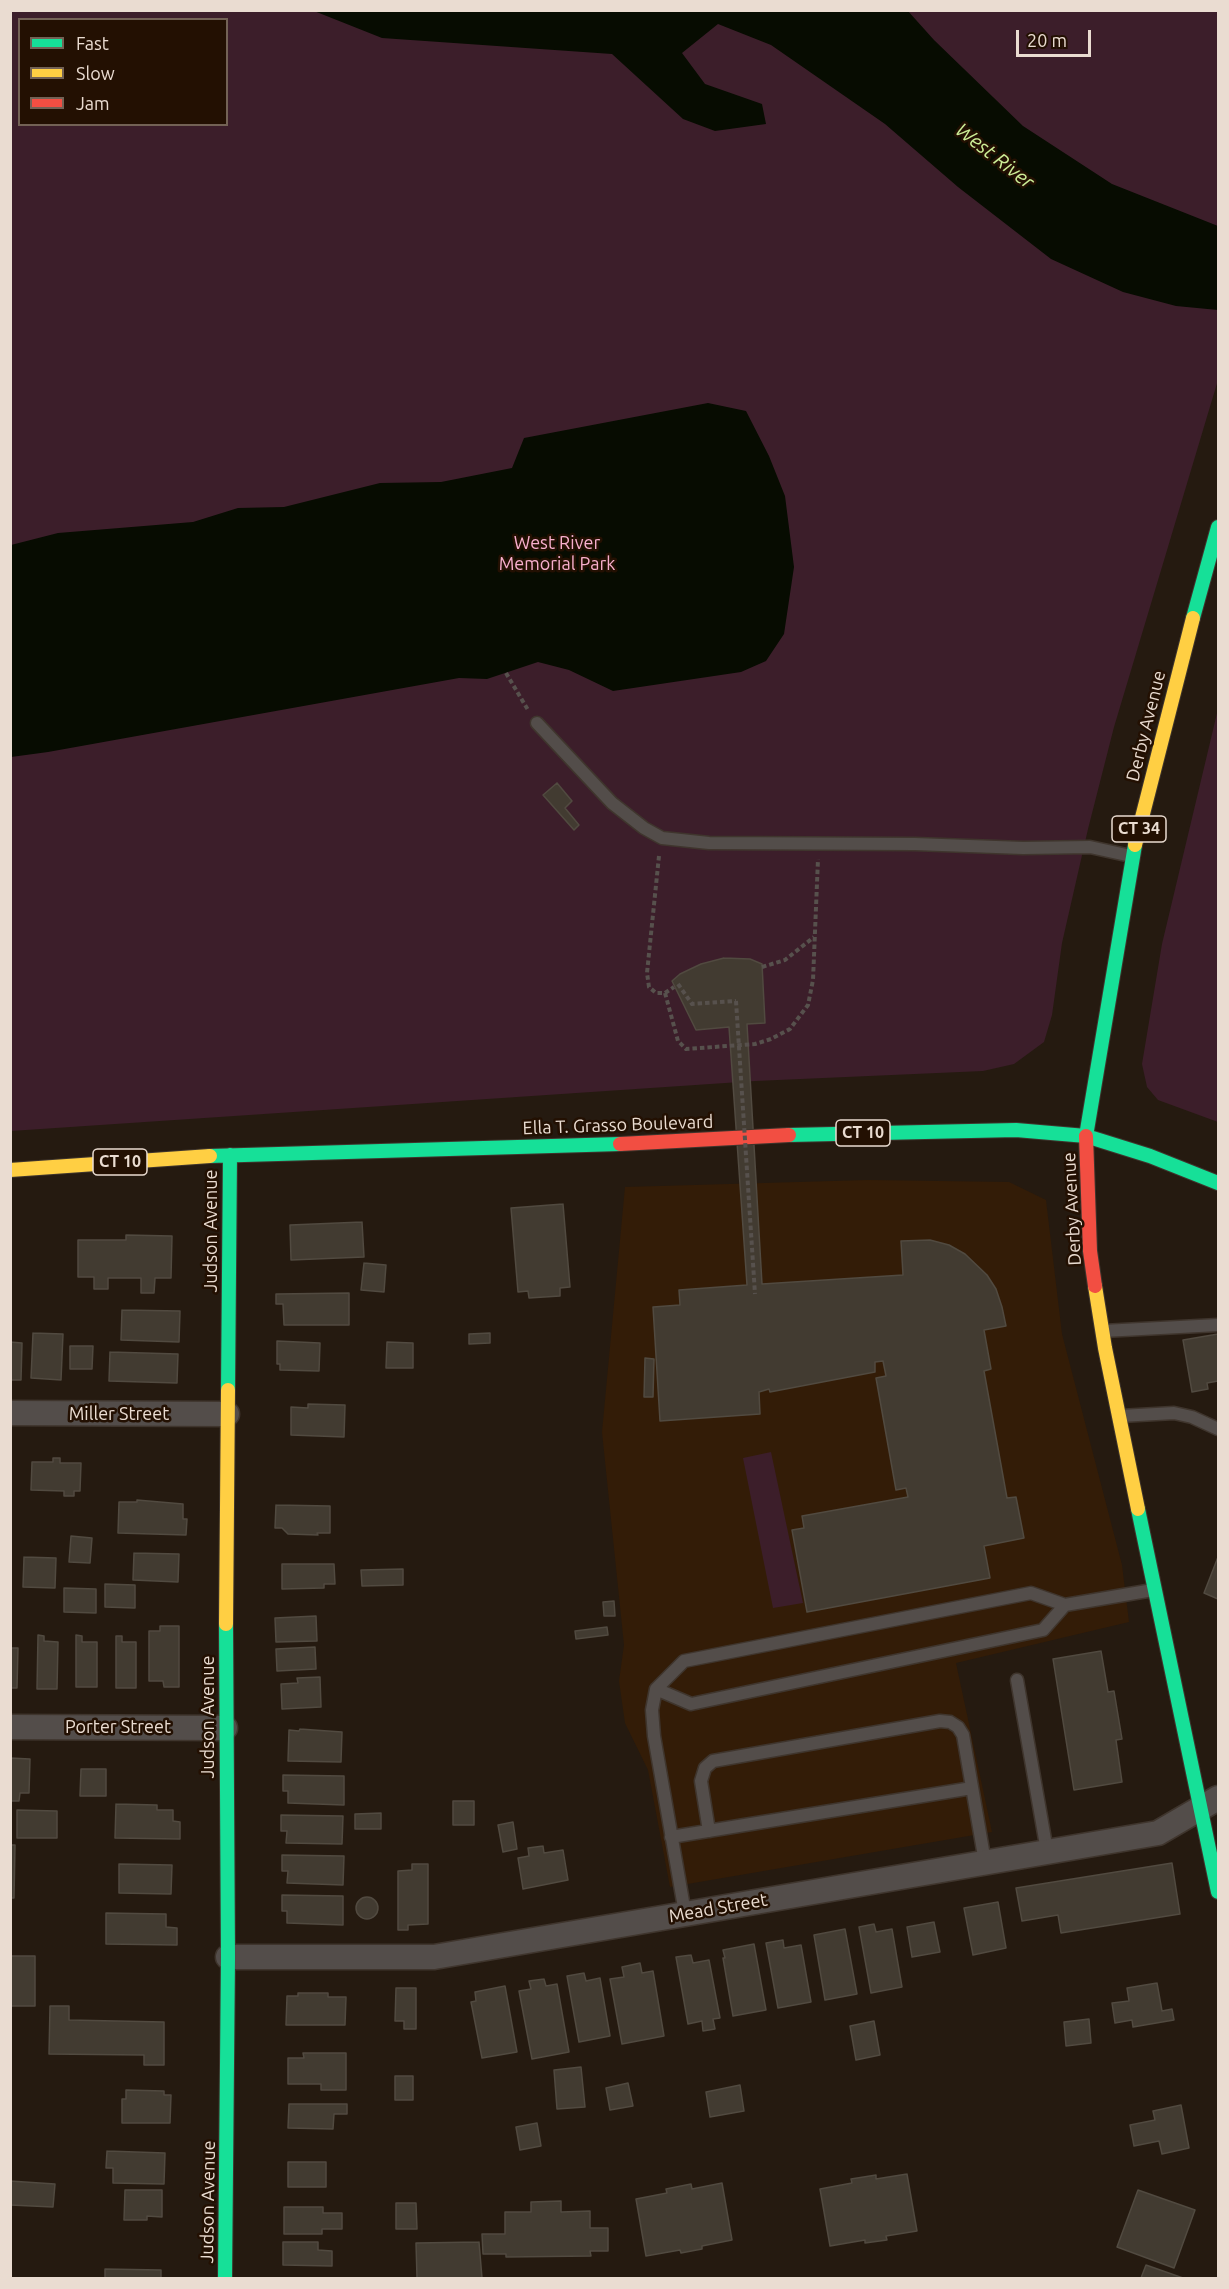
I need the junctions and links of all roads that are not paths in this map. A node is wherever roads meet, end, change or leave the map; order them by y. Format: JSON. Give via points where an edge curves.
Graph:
{"nodes":[{"id":1,"x":1218,"y":527,"type":"edge"},
{"id":2,"x":537,"y":723,"type":"road end"},
{"id":3,"x":1132,"y":856,"type":"junction"},
{"id":4,"x":1086,"y":1136,"type":"junction"},
{"id":5,"x":230,"y":1155,"type":"junction"},
{"id":6,"x":10,"y":1170,"type":"edge"},
{"id":7,"x":1218,"y":1183,"type":"edge"},
{"id":8,"x":1218,"y":1325,"type":"edge"},
{"id":9,"x":1102,"y":1331,"type":"junction"},
{"id":10,"x":10,"y":1413,"type":"edge"},
{"id":11,"x":227,"y":1414,"type":"junction"},
{"id":12,"x":1119,"y":1416,"type":"junction"},
{"id":13,"x":1218,"y":1429,"type":"edge"},
{"id":14,"x":1154,"y":1589,"type":"junction"},
{"id":15,"x":1065,"y":1605,"type":"junction"},
{"id":16,"x":1017,"y":1680,"type":"dead end"},
{"id":17,"x":656,"y":1689,"type":"junction"},
{"id":18,"x":10,"y":1727,"type":"edge"},
{"id":19,"x":225,"y":1728,"type":"junction"},
{"id":20,"x":972,"y":1788,"type":"junction"},
{"id":21,"x":1210,"y":1804,"type":"edge"},
{"id":22,"x":709,"y":1831,"type":"junction"},
{"id":23,"x":671,"y":1837,"type":"junction"},
{"id":24,"x":1047,"y":1851,"type":"junction"},
{"id":25,"x":985,"y":1862,"type":"junction"},
{"id":26,"x":1218,"y":1892,"type":"edge"},
{"id":27,"x":685,"y":1914,"type":"junction"},
{"id":28,"x":228,"y":1957,"type":"junction"},
{"id":29,"x":225,"y":2278,"type":"edge"}],
"edges":[{"from":1,"to":3,"type":"main road","name":"Derby Avenue","number":"CT 34"},
{"from":2,"to":3,"type":"lane","via":[[612,803],[662,838],[710,843],[1090,847]]},
{"from":3,"to":4,"type":"main road","name":"Derby Avenue","number":"CT 34"},
{"from":4,"to":5,"type":"main road","name":"Ella T. Grasso Boulevard","number":"CT 10","via":[[1016,1130],[915,1132]]},
{"from":4,"to":7,"type":"main road","name":"Ella T. Grasso Boulevard","number":"CT 10"},
{"from":4,"to":9,"type":"main road","name":"Derby Avenue","via":[[1090,1251]]},
{"from":5,"to":6,"type":"main road","name":"Ella T. Grasso Boulevard","number":"CT 10"},
{"from":5,"to":11,"type":"main road","name":"Judson Avenue"},
{"from":8,"to":9,"type":"lane"},
{"from":9,"to":12,"type":"main road","name":"Derby Avenue"},
{"from":10,"to":11,"type":"street","name":"Miller Street"},
{"from":11,"to":19,"type":"main road","name":"Judson Avenue"},
{"from":12,"to":13,"type":"lane","via":[[1174,1413]]},
{"from":12,"to":14,"type":"main road","name":"Derby Avenue"},
{"from":14,"to":15,"type":"lane"},
{"from":14,"to":21,"type":"main road","name":"Derby Avenue"},
{"from":15,"to":17,"type":"lane","via":[[1031,1593],[684,1661]]},
{"from":15,"to":17,"type":"lane","via":[[1043,1630],[692,1704]]},
{"from":16,"to":24,"type":"lane"},
{"from":17,"to":23,"type":"lane","via":[[652,1710],[654,1736]]},
{"from":18,"to":19,"type":"street","name":"Porter Street"},
{"from":19,"to":28,"type":"main road","name":"Judson Avenue"},
{"from":20,"to":22,"type":"lane"},
{"from":20,"to":22,"type":"lane","via":[[963,1735],[958,1727],[950,1722],[922,1723],[713,1761],[705,1768],[701,1781]]},
{"from":20,"to":25,"type":"lane"},
{"from":21,"to":24,"type":"street","name":"Mead Street","via":[[1158,1833]]},
{"from":21,"to":26,"type":"main road","name":"Derby Avenue"},
{"from":22,"to":23,"type":"lane"},
{"from":23,"to":27,"type":"lane"},
{"from":24,"to":25,"type":"street","name":"Mead Street"},
{"from":25,"to":27,"type":"street","name":"Mead Street"},
{"from":27,"to":28,"type":"street","name":"Mead Street","via":[[434,1957]]},
{"from":28,"to":29,"type":"main road","name":"Judson Avenue"}]}
